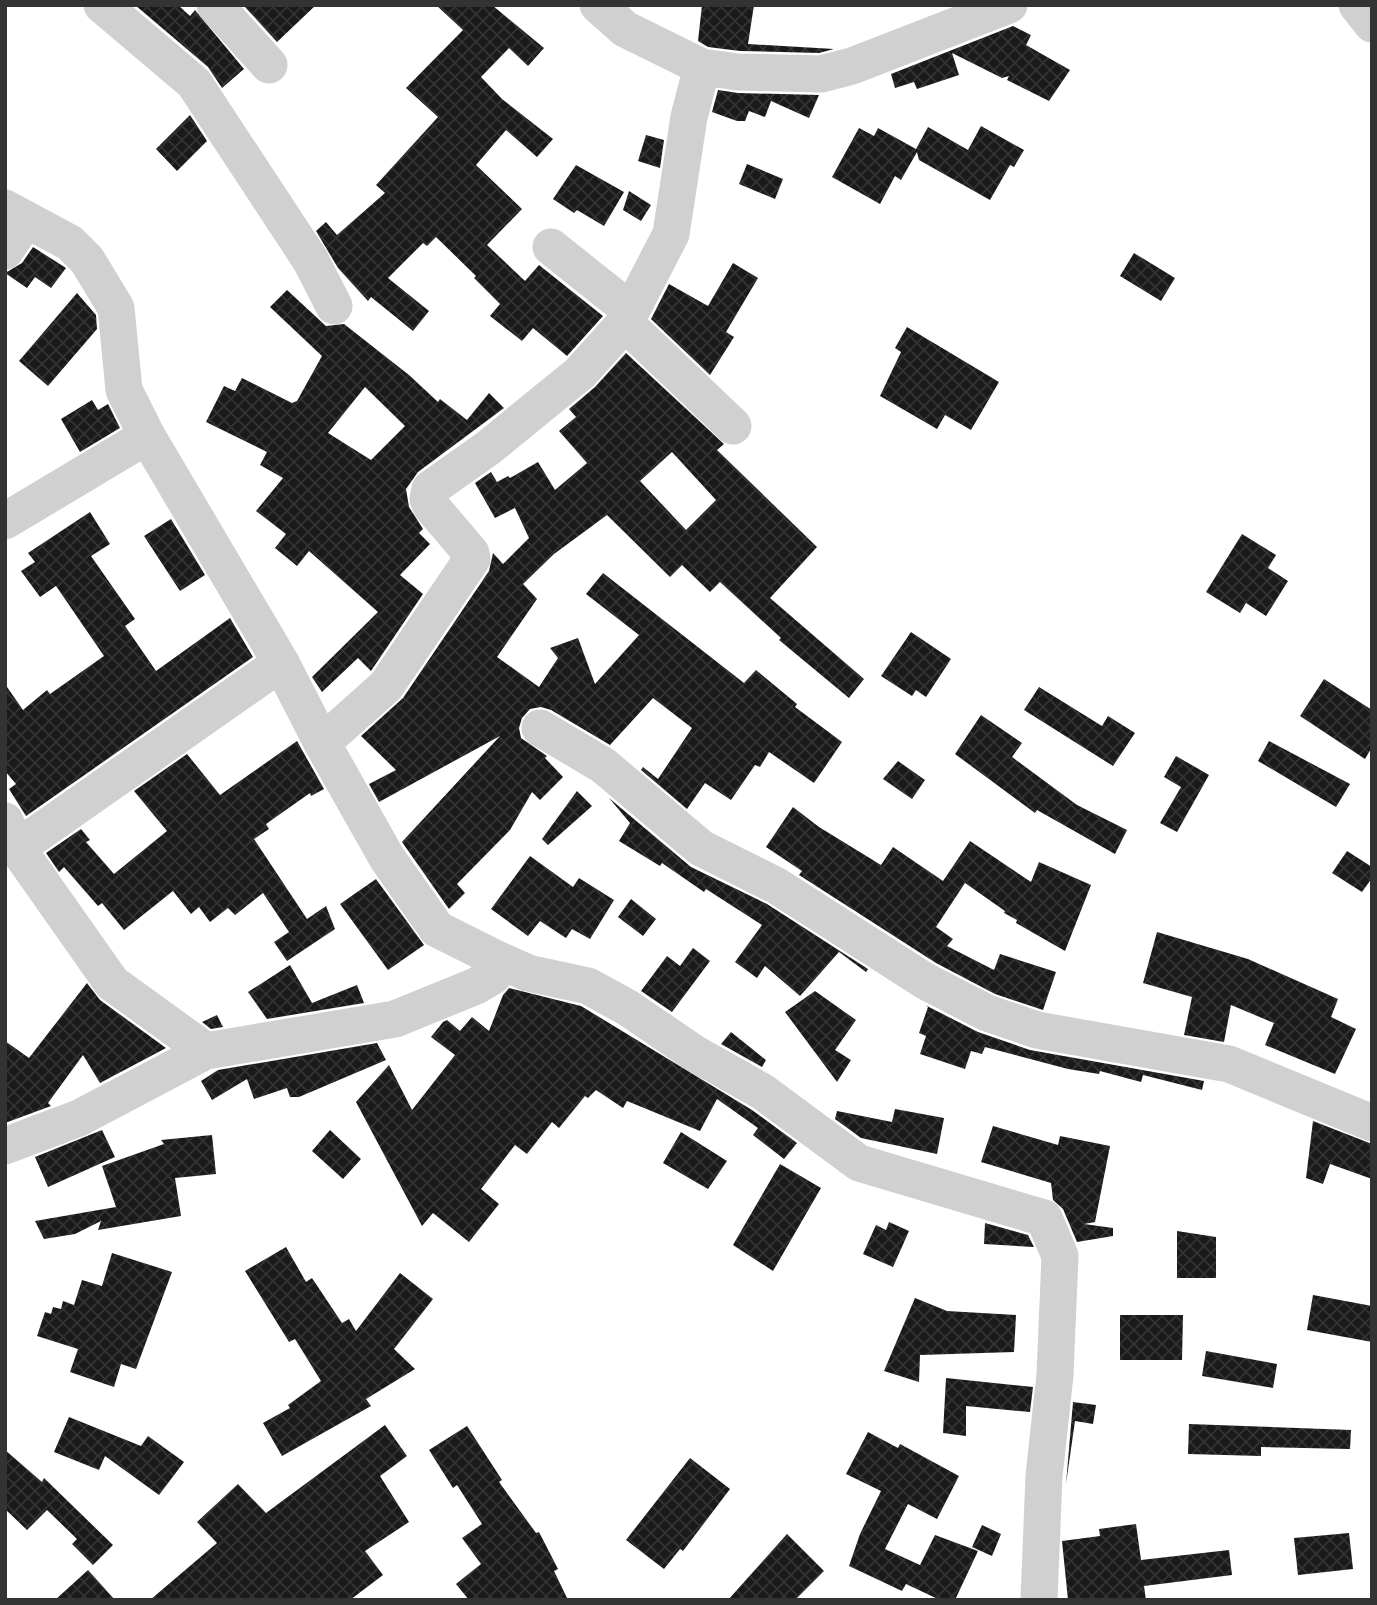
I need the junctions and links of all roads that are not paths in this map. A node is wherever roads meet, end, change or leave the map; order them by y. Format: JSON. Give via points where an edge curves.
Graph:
{"nodes":[{"id":1,"x":215,"y":5,"type":"edge"},
{"id":2,"x":598,"y":5,"type":"edge"},
{"id":3,"x":1009,"y":5,"type":"edge"},
{"id":4,"x":1357,"y":5,"type":"edge"},
{"id":5,"x":104,"y":6,"type":"edge"},
{"id":6,"x":1372,"y":24,"type":"edge"},
{"id":7,"x":268,"y":65,"type":"dead end"},
{"id":8,"x":702,"y":68,"type":"junction"},
{"id":9,"x":12,"y":227,"type":"edge"},
{"id":10,"x":551,"y":247,"type":"dead end"},
{"id":11,"x":334,"y":306,"type":"dead end"},
{"id":12,"x":627,"y":317,"type":"junction"},
{"id":13,"x":733,"y":426,"type":"dead end"},
{"id":14,"x":147,"y":436,"type":"junction"},
{"id":15,"x":5,"y":521,"type":"edge"},
{"id":16,"x":281,"y":663,"type":"junction"},
{"id":17,"x":540,"y":728,"type":"dead end"},
{"id":18,"x":322,"y":743,"type":"junction"},
{"id":19,"x":11,"y":834,"type":"edge"},
{"id":20,"x":499,"y":961,"type":"junction"},
{"id":21,"x":206,"y":1051,"type":"junction"},
{"id":22,"x":1372,"y":1122,"type":"edge"},
{"id":23,"x":5,"y":1146,"type":"edge"},
{"id":24,"x":1039,"y":1600,"type":"edge"}],
"edges":[{"from":1,"to":7,"type":"street"},
{"from":2,"to":8,"type":"street","via":[[625,29]]},
{"from":3,"to":8,"type":"street","via":[[821,74]]},
{"from":4,"to":6,"type":"street"},
{"from":5,"to":11,"type":"street","via":[[194,83],[311,261]]},
{"from":8,"to":12,"type":"street","via":[[689,117],[671,234]]},
{"from":9,"to":14,"type":"street","via":[[70,243],[87,260],[116,308],[124,390]]},
{"from":10,"to":12,"type":"street"},
{"from":12,"to":13,"type":"street"},
{"from":12,"to":18,"type":"street","via":[[580,373],[430,489],[431,506],[472,559],[386,686]]},
{"from":14,"to":15,"type":"street"},
{"from":14,"to":16,"type":"street"},
{"from":16,"to":18,"type":"street"},
{"from":16,"to":19,"type":"street"},
{"from":17,"to":22,"type":"street","via":[[604,766],[701,848],[777,886],[925,981],[987,1013],[1037,1030],[1229,1064]]},
{"from":18,"to":20,"type":"street","via":[[387,858],[437,929]]},
{"from":19,"to":21,"type":"street","via":[[112,983]]},
{"from":20,"to":21,"type":"street","via":[[493,976],[476,986],[395,1019]]},
{"from":20,"to":24,"type":"street","via":[[528,974],[588,986],[628,1008],[763,1093],[859,1163],[1044,1218],[1060,1255]]},
{"from":21,"to":23,"type":"street","via":[[79,1118]]}]}
